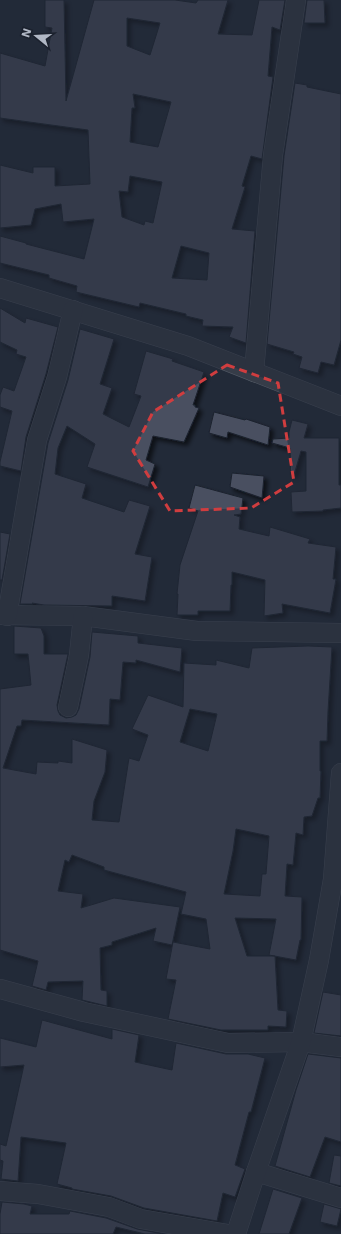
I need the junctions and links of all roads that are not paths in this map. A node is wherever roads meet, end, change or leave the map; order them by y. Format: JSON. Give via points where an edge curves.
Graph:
{"nodes":[{"id":1,"x":296,"y":0,"type":"edge"},
{"id":2,"x":0,"y":288,"type":"edge"},
{"id":3,"x":73,"y":310,"type":"junction"},
{"id":4,"x":254,"y":372,"type":"junction"},
{"id":5,"x":341,"y":406,"type":"edge"},
{"id":6,"x":3,"y":615,"type":"edge"},
{"id":7,"x":83,"y":616,"type":"junction"},
{"id":8,"x":341,"y":633,"type":"edge"},
{"id":9,"x":68,"y":707,"type":"dead end"},
{"id":10,"x":341,"y":773,"type":"edge"},
{"id":11,"x":339,"y":821,"type":"edge"},
{"id":12,"x":0,"y":989,"type":"edge"},
{"id":13,"x":301,"y":1042,"type":"junction"},
{"id":14,"x":341,"y":1047,"type":"edge"},
{"id":15,"x":256,"y":1172,"type":"junction"},
{"id":16,"x":0,"y":1191,"type":"edge"},
{"id":17,"x":341,"y":1198,"type":"edge"},
{"id":18,"x":228,"y":1234,"type":"edge"},
{"id":19,"x":236,"y":1234,"type":"edge"}],
"edges":[{"from":1,"to":4,"type":"street","via":[[273,155]]},
{"from":2,"to":3,"type":"street"},
{"from":3,"to":4,"type":"street","via":[[188,346]]},
{"from":3,"to":6,"type":"street","via":[[57,377],[37,440]]},
{"from":4,"to":5,"type":"street"},
{"from":6,"to":7,"type":"street"},
{"from":7,"to":8,"type":"street","via":[[197,631]]},
{"from":7,"to":9,"type":"street","via":[[79,655]]},
{"from":10,"to":11,"type":"street"},
{"from":11,"to":13,"type":"street","via":[[333,879]]},
{"from":12,"to":13,"type":"street","via":[[84,1012],[228,1043]]},
{"from":13,"to":14,"type":"street"},
{"from":13,"to":15,"type":"street"},
{"from":15,"to":17,"type":"street"},
{"from":15,"to":19,"type":"street"},
{"from":16,"to":18,"type":"street","via":[[38,1194],[88,1203],[109,1207],[141,1219]]}]}
